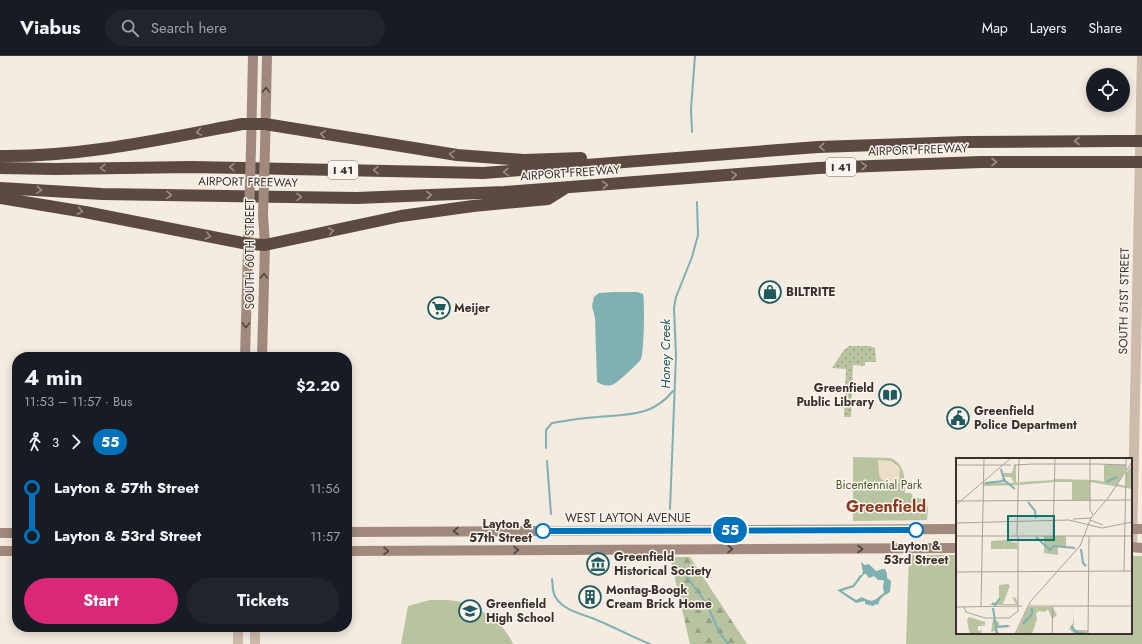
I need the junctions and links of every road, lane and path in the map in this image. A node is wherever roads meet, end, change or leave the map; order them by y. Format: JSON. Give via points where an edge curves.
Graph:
{"nodes":[{"id":1,"x":253,"y":56,"type":"edge"},
{"id":2,"x":267,"y":56,"type":"edge"},
{"id":3,"x":1142,"y":56,"type":"edge"},
{"id":4,"x":251,"y":124,"type":"junction"},
{"id":5,"x":265,"y":124,"type":"junction"},
{"id":6,"x":1142,"y":141,"type":"edge"},
{"id":7,"x":0,"y":156,"type":"edge"},
{"id":8,"x":685,"y":158,"type":"junction"},
{"id":9,"x":1142,"y":162,"type":"edge"},
{"id":10,"x":0,"y":168,"type":"edge"},
{"id":11,"x":0,"y":188,"type":"edge"},
{"id":12,"x":566,"y":188,"type":"junction"},
{"id":13,"x":0,"y":198,"type":"edge"},
{"id":14,"x":248,"y":244,"type":"junction"},
{"id":15,"x":265,"y":245,"type":"junction"},
{"id":16,"x":245,"y":352,"type":"edge"},
{"id":17,"x":262,"y":352,"type":"edge"},
{"id":18,"x":1135,"y":529,"type":"edge"},
{"id":19,"x":956,"y":530,"type":"edge"},
{"id":20,"x":352,"y":532,"type":"edge"},
{"id":21,"x":0,"y":533,"type":"edge"},
{"id":22,"x":12,"y":533,"type":"edge"},
{"id":23,"x":956,"y":548,"type":"edge"},
{"id":24,"x":1135,"y":548,"type":"edge"},
{"id":25,"x":0,"y":551,"type":"edge"},
{"id":26,"x":12,"y":551,"type":"edge"},
{"id":27,"x":352,"y":551,"type":"edge"},
{"id":28,"x":238,"y":632,"type":"edge"},
{"id":29,"x":255,"y":632,"type":"edge"},
{"id":30,"x":238,"y":644,"type":"edge"},
{"id":31,"x":255,"y":644,"type":"edge"}],
"edges":[{"from":1,"to":4,"type":"main road","name":"SOUTH 60TH STREET"},
{"from":5,"to":2,"type":"main road","name":"SOUTH 60TH STREET","one_way":true},
{"from":3,"to":18,"type":"street","name":"SOUTH 51ST STREET"},
{"from":4,"to":5,"type":"highway"},
{"from":4,"to":7,"type":"highway","one_way":true,"via":[[89,152]]},
{"from":4,"to":14,"type":"main road","name":"SOUTH 60TH STREET","bridge":true},
{"from":8,"to":5,"type":"highway","one_way":true,"via":[[666,151],[543,160],[504,159],[457,155]]},
{"from":5,"to":15,"type":"main road","name":"SOUTH 60TH STREET","bridge":true},
{"from":6,"to":8,"type":"highway","name":"AIRPORT FREEWAY","number":"I 41","one_way":true,"bridge":true,"via":[[898,144],[818,147]]},
{"from":8,"to":10,"type":"highway","name":"AIRPORT FREEWAY","number":"I 41","one_way":true,"via":[[483,173],[191,167]]},
{"from":12,"to":9,"type":"highway","name":"AIRPORT FREEWAY","number":"I 41","one_way":true,"bridge":true,"via":[[833,168],[980,162]]},
{"from":11,"to":12,"type":"highway","name":"AIRPORT FREEWAY","number":"I 41","one_way":true,"via":[[102,194],[357,198]]},
{"from":15,"to":12,"type":"highway","one_way":true,"via":[[401,216],[548,199]]},
{"from":13,"to":14,"type":"highway","one_way":true},
{"from":14,"to":15,"type":"highway"},
{"from":14,"to":16,"type":"main road","name":"SOUTH 60TH STREET","one_way":true},
{"from":17,"to":15,"type":"main road","name":"SOUTH 60TH STREET","one_way":true},
{"from":18,"to":24,"type":"street","name":"SOUTH 51ST STREET"},
{"from":19,"to":20,"type":"main road","name":"WEST LAYTON AVENUE","one_way":true},
{"from":21,"to":22,"type":"main road"},
{"from":27,"to":23,"type":"main road","one_way":true},
{"from":25,"to":26,"type":"main road"},
{"from":28,"to":30,"type":"street"},
{"from":29,"to":31,"type":"street"}]}
